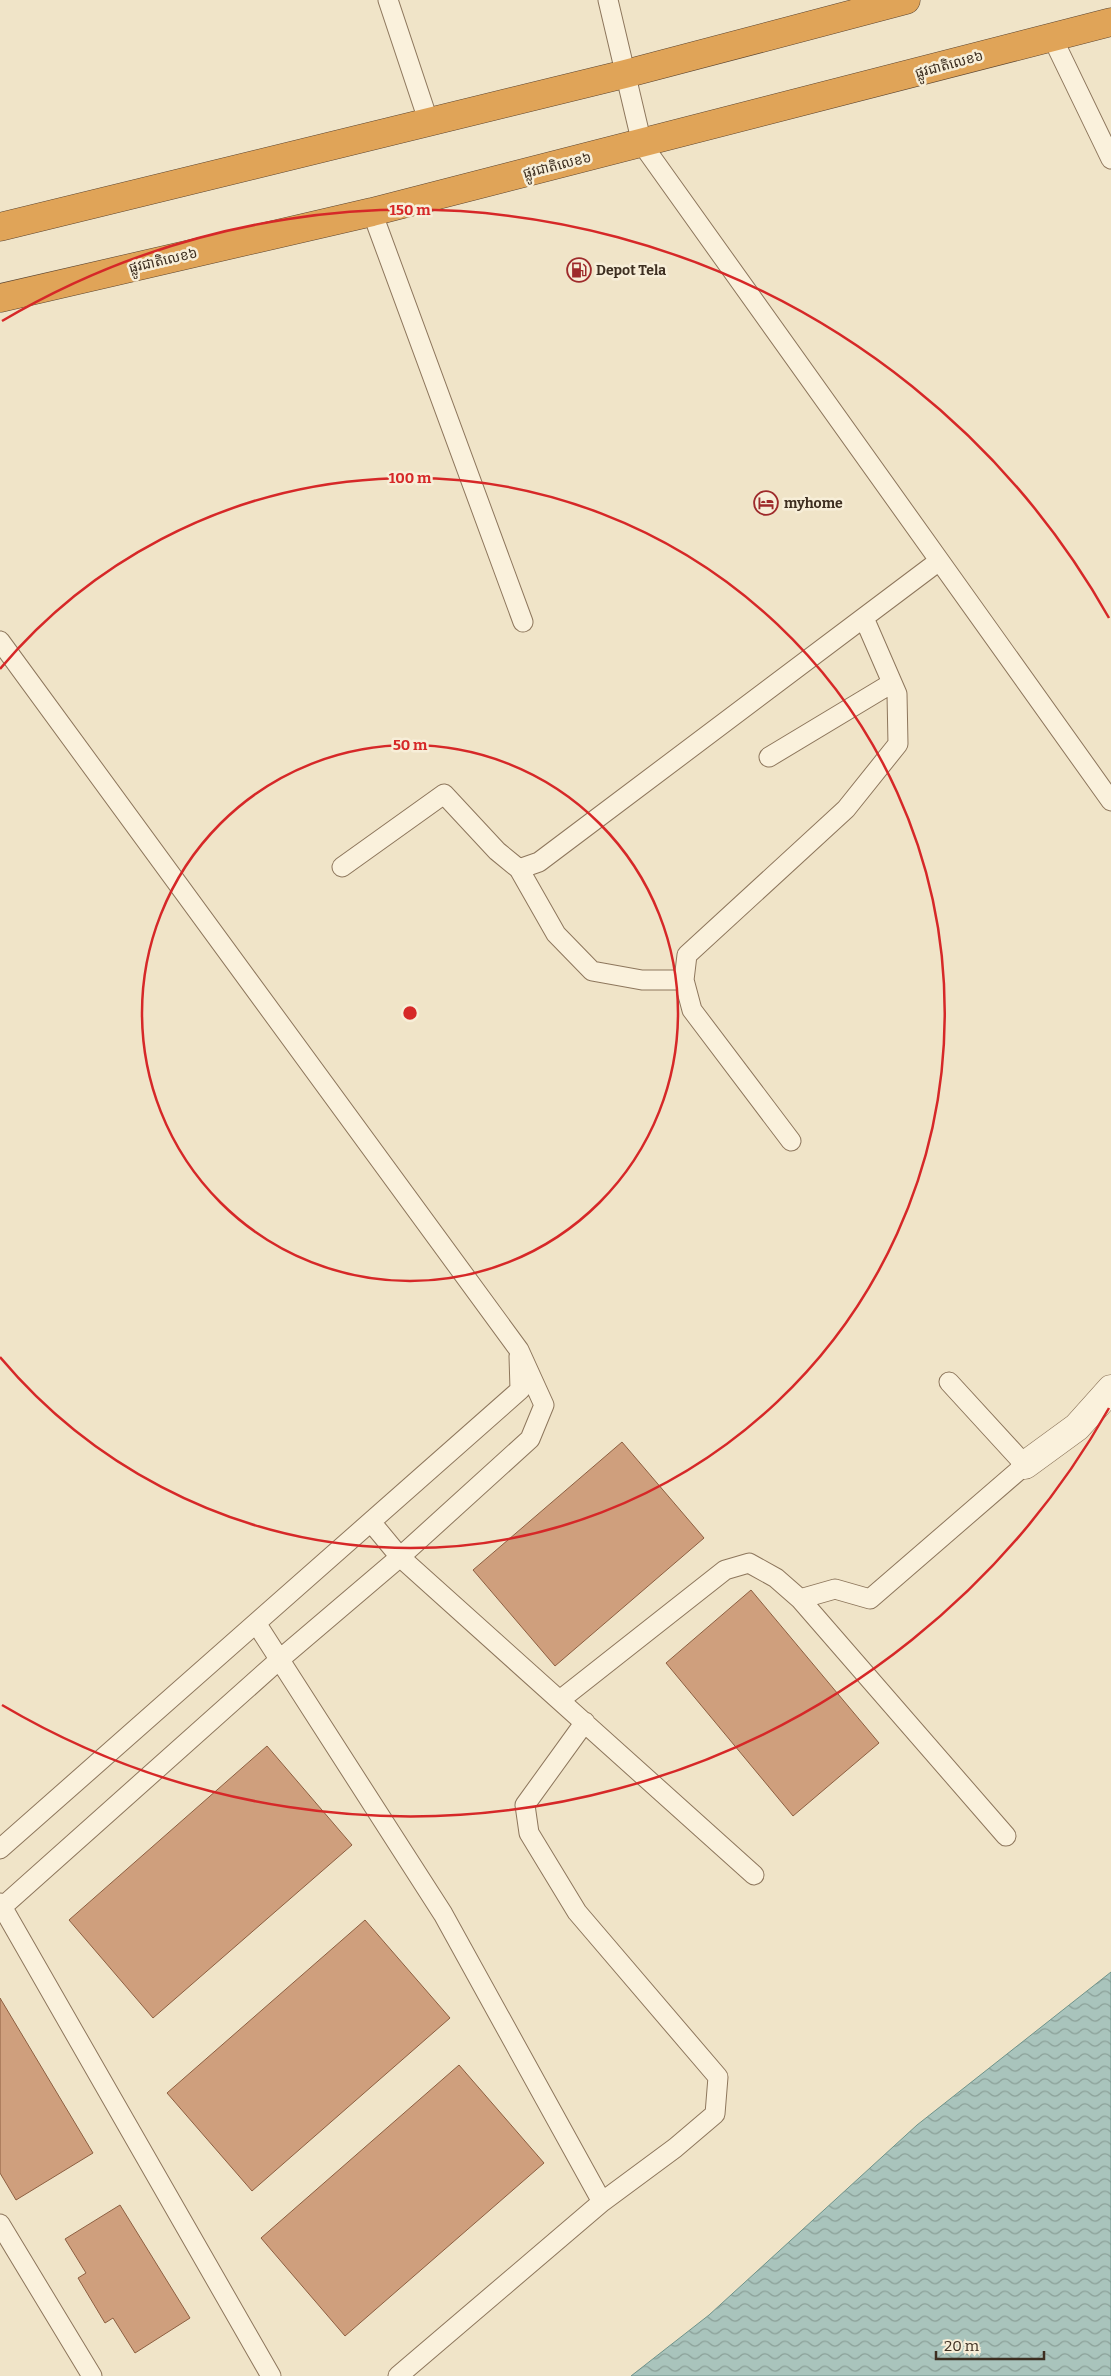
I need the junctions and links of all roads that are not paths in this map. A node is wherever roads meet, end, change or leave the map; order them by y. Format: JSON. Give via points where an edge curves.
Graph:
{"nodes":[{"id":1,"x":388,"y":0,"type":"edge"},
{"id":2,"x":608,"y":0,"type":"edge"},
{"id":3,"x":906,"y":0,"type":"edge"},
{"id":4,"x":1111,"y":22,"type":"edge"},
{"id":5,"x":1052,"y":37,"type":"junction"},
{"id":6,"x":624,"y":74,"type":"junction"},
{"id":7,"x":428,"y":120,"type":"junction"},
{"id":8,"x":642,"y":144,"type":"junction"},
{"id":9,"x":1111,"y":158,"type":"edge"},
{"id":10,"x":372,"y":212,"type":"junction"},
{"id":11,"x":0,"y":227,"type":"edge"},
{"id":12,"x":0,"y":298,"type":"edge"},
{"id":13,"x":939,"y":561,"type":"junction"},
{"id":14,"x":864,"y":618,"type":"junction"},
{"id":15,"x":523,"y":622,"type":"dead end"},
{"id":16,"x":0,"y":641,"type":"edge"},
{"id":17,"x":892,"y":683,"type":"junction"},
{"id":18,"x":769,"y":758,"type":"dead end"},
{"id":19,"x":1111,"y":801,"type":"edge"},
{"id":20,"x":342,"y":867,"type":"dead end"},
{"id":21,"x":519,"y":869,"type":"junction"},
{"id":22,"x":684,"y":980,"type":"junction"},
{"id":23,"x":791,"y":1141,"type":"dead end"},
{"id":24,"x":519,"y":1350,"type":"junction"},
{"id":25,"x":948,"y":1382,"type":"dead end"},
{"id":26,"x":1111,"y":1389,"type":"edge"},
{"id":27,"x":1025,"y":1465,"type":"junction"},
{"id":28,"x":371,"y":1522,"type":"junction"},
{"id":29,"x":400,"y":1558,"type":"junction"},
{"id":30,"x":800,"y":1599,"type":"junction"},
{"id":31,"x":256,"y":1623,"type":"junction"},
{"id":32,"x":279,"y":1660,"type":"junction"},
{"id":33,"x":560,"y":1700,"type":"junction"},
{"id":34,"x":585,"y":1722,"type":"junction"},
{"id":35,"x":1006,"y":1836,"type":"dead end"},
{"id":36,"x":0,"y":1849,"type":"edge"},
{"id":37,"x":754,"y":1875,"type":"dead end"},
{"id":38,"x":1,"y":1906,"type":"edge"},
{"id":39,"x":602,"y":2202,"type":"junction"},
{"id":40,"x":0,"y":2224,"type":"edge"},
{"id":41,"x":92,"y":2376,"type":"edge"},
{"id":42,"x":271,"y":2376,"type":"edge"},
{"id":43,"x":398,"y":2376,"type":"edge"}],
"edges":[{"from":1,"to":7,"type":"lane"},
{"from":2,"to":6,"type":"lane"},
{"from":3,"to":6,"type":"highway"},
{"from":4,"to":5,"type":"highway","name":"ផ្លូវជាតិលេខ៦"},
{"from":5,"to":8,"type":"highway","name":"ផ្លូវជាតិលេខ៦"},
{"from":5,"to":9,"type":"lane"},
{"from":6,"to":7,"type":"highway"},
{"from":6,"to":8,"type":"lane"},
{"from":7,"to":11,"type":"highway"},
{"from":8,"to":10,"type":"highway","name":"ផ្លូវជាតិលេខ៦"},
{"from":8,"to":13,"type":"lane"},
{"from":10,"to":12,"type":"highway","name":"ផ្លូវជាតិលេខ៦"},
{"from":10,"to":15,"type":"lane"},
{"from":13,"to":14,"type":"lane"},
{"from":13,"to":19,"type":"lane"},
{"from":14,"to":17,"type":"lane"},
{"from":14,"to":21,"type":"lane","via":[[539,862]]},
{"from":16,"to":24,"type":"lane"},
{"from":17,"to":18,"type":"lane"},
{"from":17,"to":22,"type":"lane","via":[[897,694],[898,744],[846,808],[687,955]]},
{"from":20,"to":21,"type":"lane","via":[[444,794],[497,851]]},
{"from":21,"to":22,"type":"lane","via":[[556,934],[592,971],[642,980]]},
{"from":22,"to":23,"type":"lane","via":[[692,1010]]},
{"from":24,"to":28,"type":"lane","via":[[520,1390]]},
{"from":24,"to":29,"type":"lane","via":[[544,1405],[530,1439]]},
{"from":25,"to":27,"type":"lane"},
{"from":26,"to":27,"type":"street","via":[[1077,1427]]},
{"from":27,"to":30,"type":"lane","via":[[870,1599],[835,1589]]},
{"from":28,"to":29,"type":"lane"},
{"from":28,"to":31,"type":"lane"},
{"from":29,"to":32,"type":"lane"},
{"from":29,"to":33,"type":"lane"},
{"from":30,"to":33,"type":"lane","via":[[776,1578],[749,1563],[725,1570]]},
{"from":30,"to":35,"type":"lane"},
{"from":31,"to":32,"type":"lane"},
{"from":31,"to":36,"type":"lane"},
{"from":32,"to":38,"type":"lane"},
{"from":32,"to":39,"type":"lane","via":[[443,1914]]},
{"from":33,"to":34,"type":"lane"},
{"from":34,"to":37,"type":"lane"},
{"from":34,"to":39,"type":"lane","via":[[525,1805],[529,1833],[577,1912],[718,2077],[715,2114]]},
{"from":38,"to":42,"type":"lane"},
{"from":39,"to":43,"type":"lane"},
{"from":40,"to":41,"type":"lane"}]}
